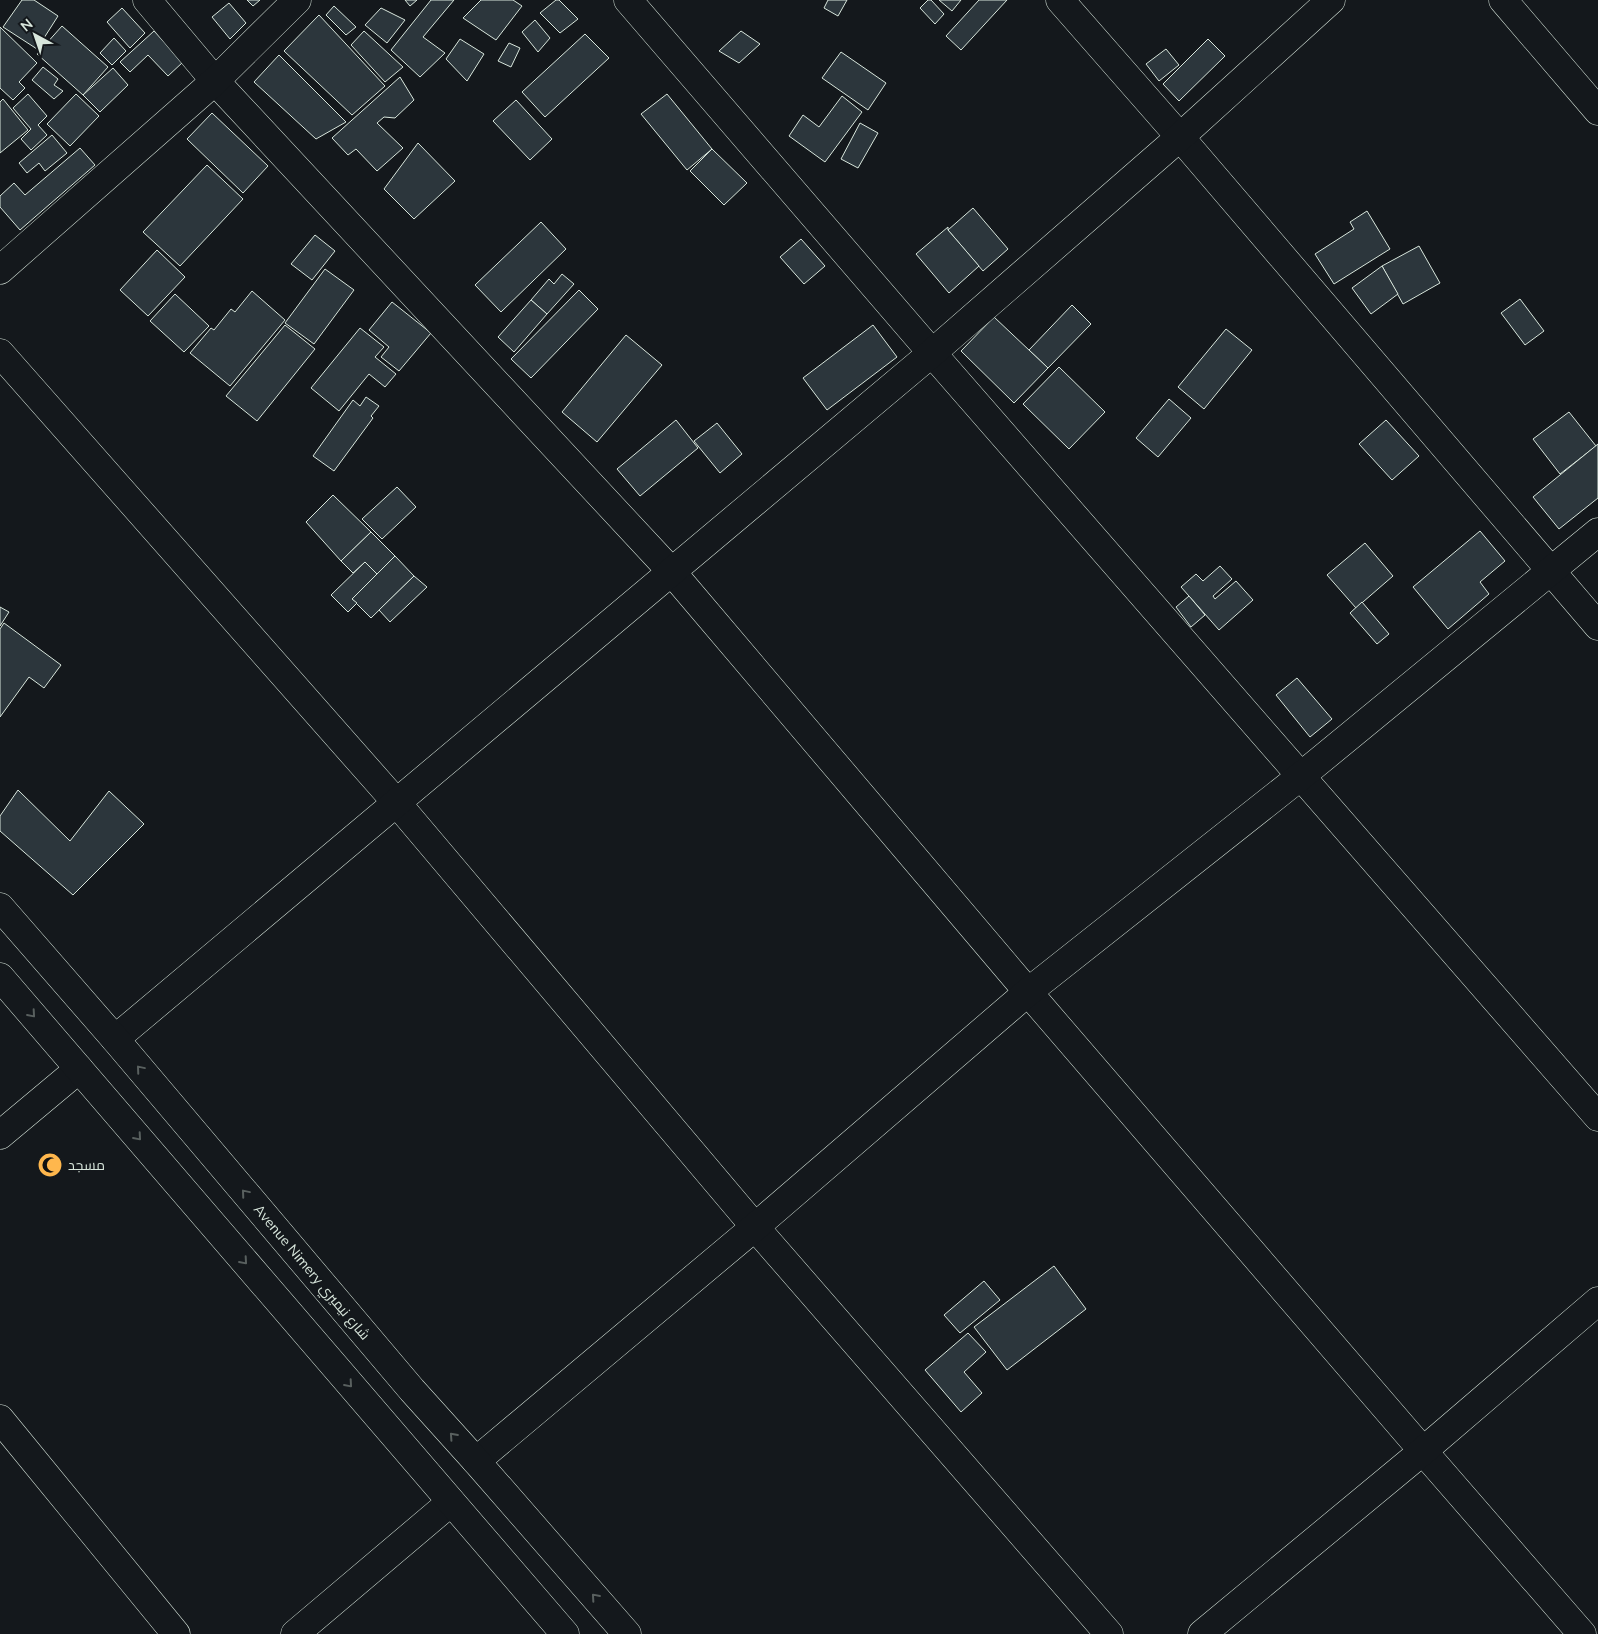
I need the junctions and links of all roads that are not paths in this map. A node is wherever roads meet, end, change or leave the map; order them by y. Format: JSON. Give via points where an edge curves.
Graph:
{"nodes":[{"id":1,"x":147,"y":0,"type":"edge"},
{"id":2,"x":296,"y":0,"type":"edge"},
{"id":3,"x":628,"y":0,"type":"edge"},
{"id":4,"x":1060,"y":0,"type":"edge"},
{"id":5,"x":1331,"y":0,"type":"edge"},
{"id":6,"x":1503,"y":0,"type":"edge"},
{"id":7,"x":215,"y":81,"type":"junction"},
{"id":8,"x":1598,"y":111,"type":"edge"},
{"id":9,"x":1180,"y":137,"type":"junction"},
{"id":10,"x":0,"y":270,"type":"edge"},
{"id":11,"x":0,"y":353,"type":"edge"},
{"id":12,"x":932,"y":353,"type":"junction"},
{"id":13,"x":1598,"y":532,"type":"edge"},
{"id":14,"x":1550,"y":570,"type":"junction"},
{"id":15,"x":671,"y":571,"type":"junction"},
{"id":16,"x":1598,"y":626,"type":"edge"},
{"id":17,"x":1301,"y":776,"type":"junction"},
{"id":18,"x":396,"y":802,"type":"junction"},
{"id":19,"x":0,"y":907,"type":"edge"},
{"id":20,"x":0,"y":977,"type":"edge"},
{"id":21,"x":1028,"y":992,"type":"junction"},
{"id":22,"x":115,"y":1039,"type":"junction"},
{"id":23,"x":79,"y":1069,"type":"junction"},
{"id":24,"x":1598,"y":1118,"type":"edge"},
{"id":25,"x":0,"y":1135,"type":"edge"},
{"id":26,"x":755,"y":1227,"type":"junction"},
{"id":27,"x":1598,"y":1301,"type":"edge"},
{"id":28,"x":0,"y":1419,"type":"edge"},
{"id":29,"x":1423,"y":1451,"type":"junction"},
{"id":30,"x":476,"y":1461,"type":"junction"},
{"id":31,"x":451,"y":1502,"type":"junction"},
{"id":32,"x":176,"y":1634,"type":"edge"},
{"id":33,"x":295,"y":1634,"type":"edge"},
{"id":34,"x":565,"y":1634,"type":"edge"},
{"id":35,"x":627,"y":1634,"type":"edge"},
{"id":36,"x":1109,"y":1634,"type":"edge"},
{"id":37,"x":1202,"y":1634,"type":"edge"},
{"id":38,"x":1582,"y":1634,"type":"edge"}],
"edges":[{"from":1,"to":7,"type":"street"},
{"from":2,"to":7,"type":"street"},
{"from":3,"to":12,"type":"street"},
{"from":4,"to":9,"type":"street"},
{"from":5,"to":9,"type":"street"},
{"from":6,"to":8,"type":"street"},
{"from":7,"to":10,"type":"street"},
{"from":7,"to":15,"type":"street"},
{"from":9,"to":12,"type":"street"},
{"from":9,"to":14,"type":"street"},
{"from":11,"to":18,"type":"street"},
{"from":12,"to":15,"type":"street"},
{"from":12,"to":17,"type":"street"},
{"from":13,"to":14,"type":"street"},
{"from":14,"to":16,"type":"street"},
{"from":14,"to":17,"type":"street"},
{"from":15,"to":18,"type":"street"},
{"from":15,"to":21,"type":"street"},
{"from":17,"to":21,"type":"street"},
{"from":17,"to":24,"type":"street"},
{"from":18,"to":22,"type":"street"},
{"from":18,"to":26,"type":"street"},
{"from":19,"to":22,"type":"street","name":"Avenue Nimery شارع نيميري"},
{"from":20,"to":23,"type":"street","one_way":true},
{"from":21,"to":26,"type":"street"},
{"from":21,"to":29,"type":"street"},
{"from":30,"to":22,"type":"street","name":"Avenue Nimery شارع نيميري","one_way":true,"via":[[405,1383]]},
{"from":23,"to":25,"type":"street"},
{"from":23,"to":31,"type":"street","one_way":true},
{"from":26,"to":30,"type":"street"},
{"from":26,"to":36,"type":"street"},
{"from":27,"to":29,"type":"street"},
{"from":28,"to":32,"type":"street"},
{"from":29,"to":37,"type":"street"},
{"from":29,"to":38,"type":"street"},
{"from":35,"to":30,"type":"street","name":"Avenue Nimery شارع نيميري","one_way":true},
{"from":31,"to":33,"type":"street"},
{"from":31,"to":34,"type":"street"}]}
